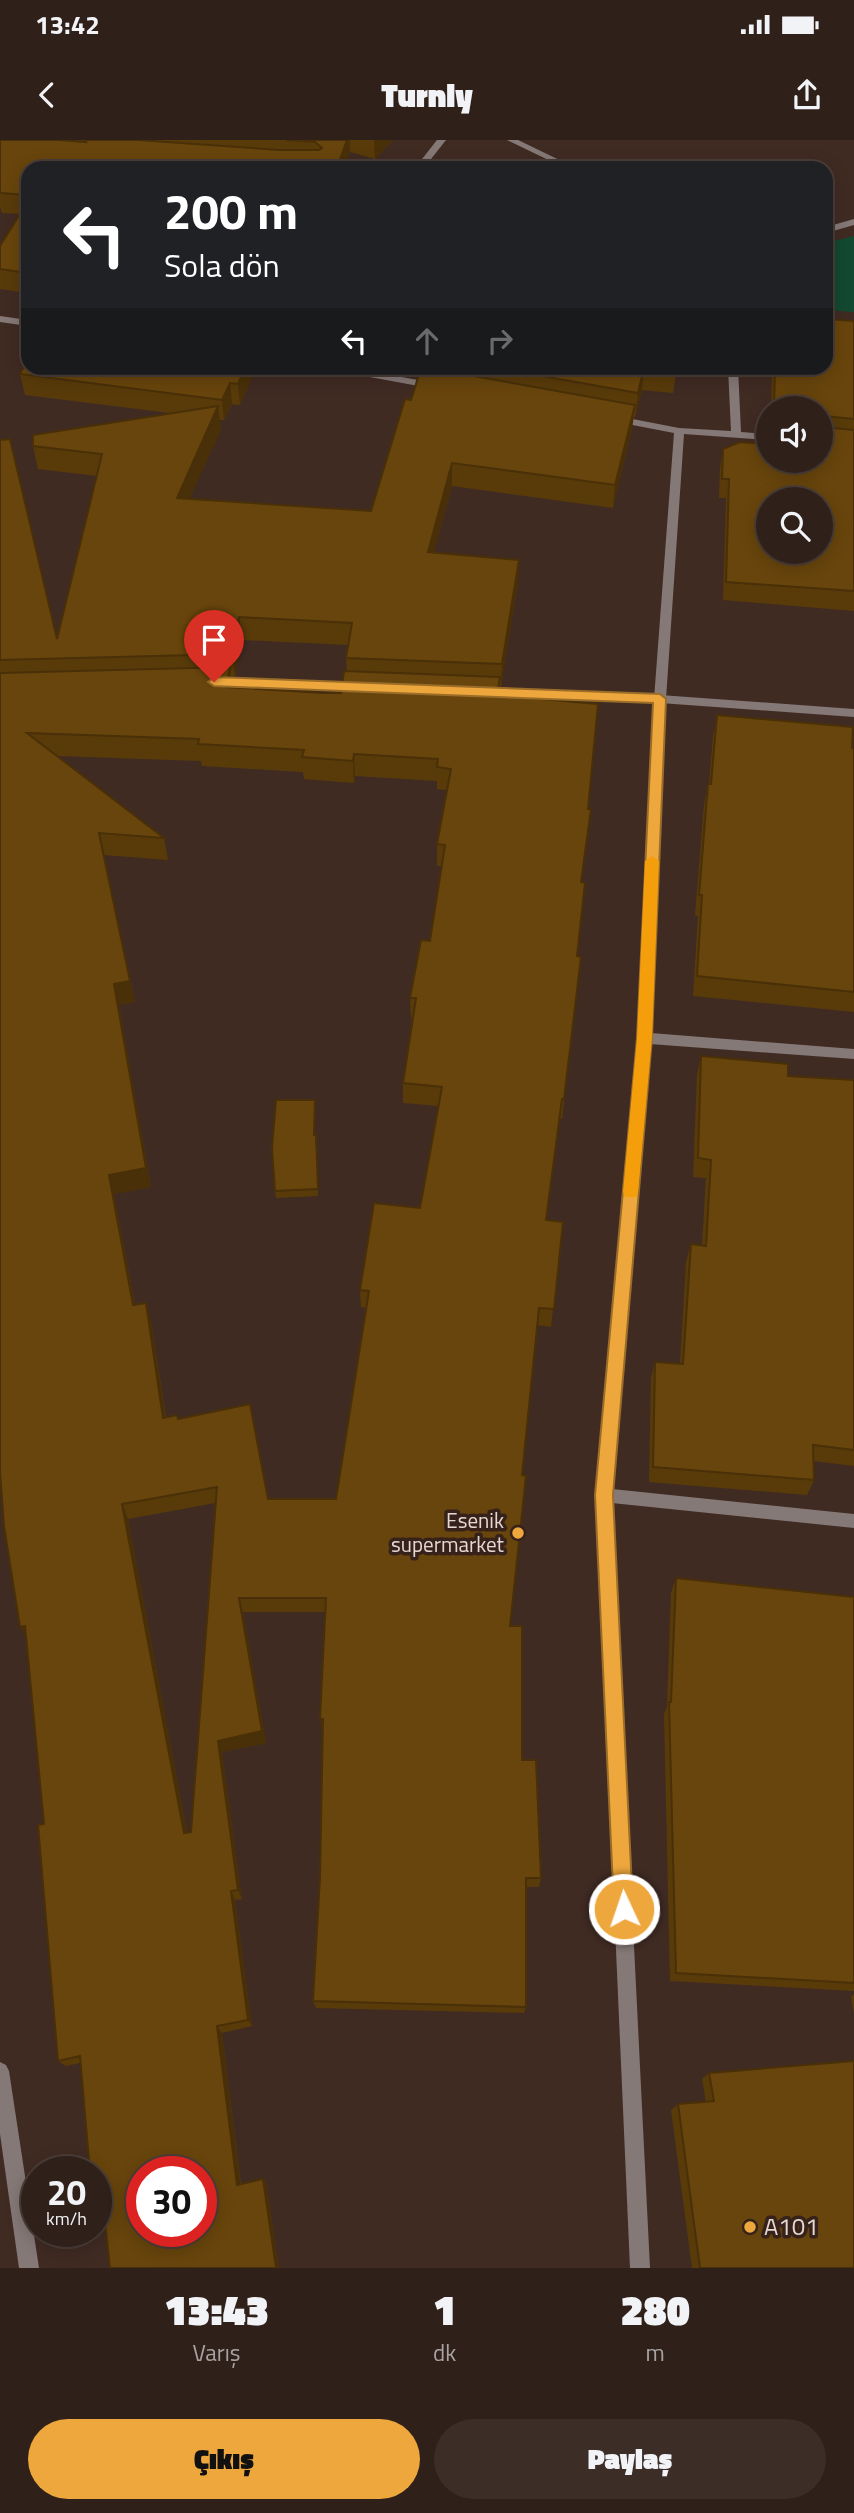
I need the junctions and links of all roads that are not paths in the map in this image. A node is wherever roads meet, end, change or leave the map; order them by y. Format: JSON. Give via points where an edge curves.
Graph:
{"nodes":[{"id":1,"x":442,"y":140,"type":"edge"},
{"id":2,"x":511,"y":140,"type":"edge"},
{"id":3,"x":425,"y":161,"type":"edge"},
{"id":4,"x":557,"y":161,"type":"edge"},
{"id":5,"x":854,"y":222,"type":"edge"},
{"id":6,"x":833,"y":228,"type":"edge"},
{"id":7,"x":0,"y":319,"type":"edge"},
{"id":8,"x":21,"y":322,"type":"edge"},
{"id":9,"x":376,"y":375,"type":"edge"},
{"id":10,"x":733,"y":375,"type":"edge"},
{"id":11,"x":447,"y":388,"type":"edge"},
{"id":12,"x":611,"y":418,"type":"edge"},
{"id":13,"x":679,"y":430,"type":"junction"},
{"id":14,"x":736,"y":435,"type":"junction"},
{"id":15,"x":756,"y":436,"type":"edge"},
{"id":16,"x":201,"y":682,"type":"edge"},
{"id":17,"x":368,"y":688,"type":"edge"},
{"id":18,"x":465,"y":691,"type":"edge"},
{"id":19,"x":660,"y":699,"type":"junction"},
{"id":20,"x":854,"y":713,"type":"edge"},
{"id":21,"x":644,"y":1038,"type":"junction"},
{"id":22,"x":854,"y":1054,"type":"edge"},
{"id":23,"x":604,"y":1495,"type":"junction"},
{"id":24,"x":854,"y":1521,"type":"edge"},
{"id":25,"x":0,"y":2071,"type":"edge"},
{"id":26,"x":29,"y":2268,"type":"edge"},
{"id":27,"x":640,"y":2268,"type":"edge"}],
"edges":[{"from":1,"to":3,"type":"street"},
{"from":2,"to":4,"type":"street"},
{"from":5,"to":6,"type":"street"},
{"from":7,"to":8,"type":"street"},
{"from":9,"to":11,"type":"street"},
{"from":10,"to":14,"type":"street"},
{"from":12,"to":13,"type":"street"},
{"from":13,"to":14,"type":"street"},
{"from":13,"to":19,"type":"street"},
{"from":14,"to":15,"type":"street"},
{"from":16,"to":17,"type":"street"},
{"from":18,"to":19,"type":"street"},
{"from":19,"to":20,"type":"street"},
{"from":19,"to":21,"type":"street"},
{"from":21,"to":22,"type":"street"},
{"from":21,"to":23,"type":"street"},
{"from":23,"to":24,"type":"street"},
{"from":23,"to":27,"type":"street"},
{"from":25,"to":26,"type":"street"}]}
